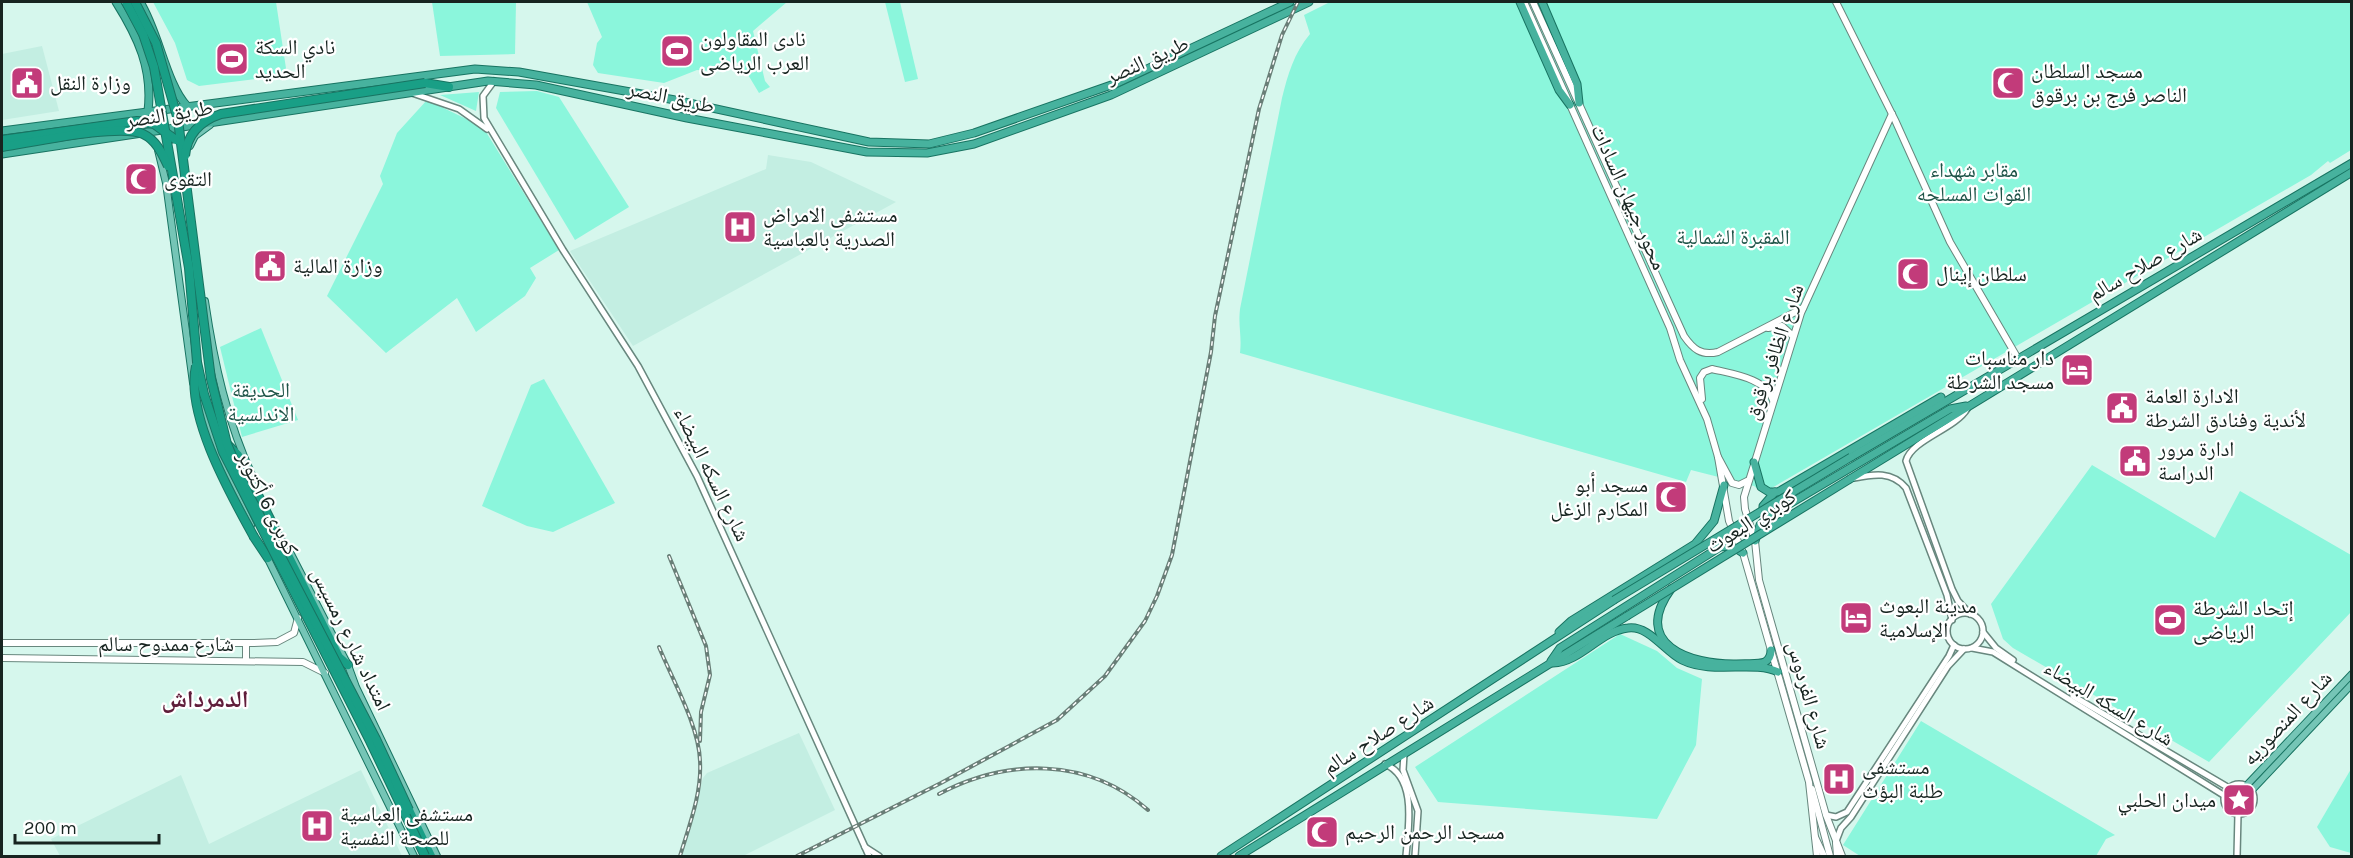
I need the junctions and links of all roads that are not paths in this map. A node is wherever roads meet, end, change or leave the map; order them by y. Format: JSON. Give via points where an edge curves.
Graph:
{"nodes":[{"id":1,"x":116,"y":2,"type":"edge"},
{"id":2,"x":126,"y":2,"type":"edge"},
{"id":3,"x":135,"y":2,"type":"edge"},
{"id":4,"x":140,"y":2,"type":"edge"},
{"id":5,"x":1290,"y":2,"type":"edge"},
{"id":6,"x":1309,"y":2,"type":"edge"},
{"id":7,"x":1522,"y":2,"type":"edge"},
{"id":8,"x":1533,"y":2,"type":"edge"},
{"id":9,"x":1542,"y":2,"type":"edge"},
{"id":10,"x":1836,"y":2,"type":"edge"},
{"id":11,"x":165,"y":60,"type":"junction"},
{"id":12,"x":146,"y":65,"type":"junction"},
{"id":13,"x":494,"y":81,"type":"junction"},
{"id":14,"x":331,"y":87,"type":"junction"},
{"id":15,"x":449,"y":87,"type":"junction"},
{"id":16,"x":411,"y":92,"type":"junction"},
{"id":17,"x":278,"y":94,"type":"junction"},
{"id":18,"x":675,"y":100,"type":"junction"},
{"id":19,"x":1579,"y":103,"type":"junction"},
{"id":20,"x":1570,"y":105,"type":"joint"},
{"id":21,"x":187,"y":106,"type":"junction"},
{"id":22,"x":330,"y":106,"type":"junction"},
{"id":23,"x":702,"y":106,"type":"junction"},
{"id":24,"x":148,"y":111,"type":"junction"},
{"id":25,"x":287,"y":112,"type":"junction"},
{"id":26,"x":1892,"y":114,"type":"junction"},
{"id":27,"x":671,"y":115,"type":"junction"},
{"id":28,"x":702,"y":121,"type":"junction"},
{"id":29,"x":62,"y":123,"type":"junction"},
{"id":30,"x":210,"y":125,"type":"junction"},
{"id":31,"x":2,"y":131,"type":"edge"},
{"id":32,"x":147,"y":134,"type":"junction"},
{"id":33,"x":493,"y":135,"type":"junction"},
{"id":34,"x":2,"y":139,"type":"edge"},
{"id":35,"x":66,"y":145,"type":"junction"},
{"id":36,"x":181,"y":148,"type":"junction"},
{"id":37,"x":2,"y":151,"type":"edge"},
{"id":38,"x":2352,"y":163,"type":"edge"},
{"id":39,"x":184,"y":169,"type":"junction"},
{"id":40,"x":2352,"y":172,"type":"edge"},
{"id":41,"x":174,"y":178,"type":"junction"},
{"id":42,"x":189,"y":179,"type":"junction"},
{"id":43,"x":166,"y":183,"type":"junction"},
{"id":44,"x":1803,"y":308,"type":"junction"},
{"id":45,"x":1761,"y":329,"type":"junction"},
{"id":46,"x":1793,"y":336,"type":"junction"},
{"id":47,"x":2017,"y":357,"type":"junction"},
{"id":48,"x":198,"y":362,"type":"junction"},
{"id":49,"x":1955,"y":393,"type":"junction"},
{"id":50,"x":1773,"y":400,"type":"junction"},
{"id":51,"x":1702,"y":406,"type":"junction"},
{"id":52,"x":1968,"y":406,"type":"junction"},
{"id":53,"x":227,"y":444,"type":"junction"},
{"id":54,"x":1718,"y":457,"type":"junction"},
{"id":55,"x":1754,"y":462,"type":"junction"},
{"id":56,"x":1850,"y":479,"type":"junction"},
{"id":57,"x":1747,"y":481,"type":"junction"},
{"id":58,"x":1724,"y":486,"type":"junction"},
{"id":59,"x":1775,"y":492,"type":"junction"},
{"id":60,"x":1769,"y":516,"type":"junction"},
{"id":61,"x":1708,"y":531,"type":"junction"},
{"id":62,"x":1755,"y":541,"type":"junction"},
{"id":63,"x":1720,"y":547,"type":"junction"},
{"id":64,"x":1743,"y":553,"type":"junction"},
{"id":65,"x":268,"y":558,"type":"junction"},
{"id":66,"x":1671,"y":589,"type":"junction"},
{"id":67,"x":1970,"y":614,"type":"junction"},
{"id":68,"x":298,"y":618,"type":"junction"},
{"id":69,"x":1952,"y":620,"type":"junction"},
{"id":70,"x":1983,"y":632,"type":"junction"},
{"id":71,"x":1552,"y":642,"type":"junction"},
{"id":72,"x":2,"y":643,"type":"edge"},
{"id":73,"x":246,"y":643,"type":"junction"},
{"id":74,"x":1954,"y":645,"type":"junction"},
{"id":75,"x":1972,"y":648,"type":"junction"},
{"id":76,"x":1964,"y":649,"type":"junction"},
{"id":77,"x":1772,"y":650,"type":"junction"},
{"id":78,"x":2,"y":658,"type":"edge"},
{"id":79,"x":246,"y":661,"type":"junction"},
{"id":80,"x":1550,"y":663,"type":"junction"},
{"id":81,"x":348,"y":665,"type":"junction"},
{"id":82,"x":1778,"y":672,"type":"junction"},
{"id":83,"x":2352,"y":674,"type":"edge"},
{"id":84,"x":326,"y":675,"type":"junction"},
{"id":85,"x":2352,"y":684,"type":"edge"},
{"id":86,"x":2288,"y":746,"type":"junction"},
{"id":87,"x":1405,"y":752,"type":"junction"},
{"id":88,"x":1385,"y":764,"type":"junction"},
{"id":89,"x":1810,"y":786,"type":"junction"},
{"id":90,"x":2229,"y":788,"type":"junction"},
{"id":91,"x":2249,"y":788,"type":"junction"},
{"id":92,"x":2224,"y":796,"type":"junction"},
{"id":93,"x":2238,"y":814,"type":"junction"},
{"id":94,"x":1826,"y":815,"type":"junction"},
{"id":95,"x":1814,"y":837,"type":"junction"},
{"id":96,"x":1836,"y":843,"type":"junction"},
{"id":97,"x":864,"y":846,"type":"junction"},
{"id":98,"x":414,"y":856,"type":"edge"},
{"id":99,"x":425,"y":856,"type":"edge"},
{"id":100,"x":434,"y":856,"type":"edge"},
{"id":101,"x":869,"y":856,"type":"edge"},
{"id":102,"x":879,"y":856,"type":"edge"},
{"id":103,"x":1221,"y":856,"type":"edge"},
{"id":104,"x":1239,"y":856,"type":"edge"},
{"id":105,"x":1406,"y":856,"type":"edge"},
{"id":106,"x":1415,"y":856,"type":"edge"},
{"id":107,"x":1817,"y":856,"type":"edge"},
{"id":108,"x":1824,"y":856,"type":"edge"},
{"id":109,"x":1830,"y":856,"type":"edge"},
{"id":110,"x":1837,"y":856,"type":"edge"},
{"id":111,"x":1842,"y":856,"type":"edge"},
{"id":112,"x":2237,"y":856,"type":"edge"}],
"edges":[{"from":1,"to":12,"type":"highway","via":[[135,34]]},
{"from":2,"to":41,"type":"highway","name":"كوبرى 6 أكتوبر","bridge":true,"via":[[152,58]]},
{"from":3,"to":36,"type":"highway","name":"كوبرى 6 أكتوبر","bridge":true,"via":[[156,43],[178,120]]},
{"from":4,"to":11,"type":"highway","via":[[152,21]]},
{"from":5,"to":23,"type":"highway","name":"طريق النصر","via":[[1117,83],[944,142],[911,145],[862,141]]},
{"from":6,"to":28,"type":"highway","name":"طريق النصر","via":[[1111,95],[1004,134],[946,150],[873,153]]},
{"from":7,"to":20,"type":"highway","via":[[1559,90]]},
{"from":8,"to":19,"type":"main road","name":"محور جيهان السادات"},
{"from":9,"to":19,"type":"highway","via":[[1577,84]]},
{"from":10,"to":26,"type":"main road"},
{"from":11,"to":12,"type":"highway","via":[[158,68]]},
{"from":11,"to":21,"type":"highway","via":[[178,96]]},
{"from":12,"to":24,"type":"highway"},
{"from":13,"to":15,"type":"highway","name":"طريق النصر"},
{"from":13,"to":27,"type":"highway","name":"طريق النصر","via":[[530,84]]},
{"from":13,"to":33,"type":"street","name":"شارع السكه البيضاء","via":[[481,105]]},
{"from":14,"to":17,"type":"highway","name":"طريق النصر"},
{"from":14,"to":18,"type":"highway","name":"طريق النصر","via":[[489,69]]},
{"from":14,"to":22,"type":"highway","via":[[324,96]]},
{"from":15,"to":16,"type":"highway","name":"طريق النصر"},
{"from":15,"to":39,"type":"highway","bridge":true,"via":[[425,83],[213,116],[191,135]]},
{"from":16,"to":22,"type":"highway","name":"طريق النصر"},
{"from":16,"to":33,"type":"street","name":"شارع السكه البيضاء","via":[[459,109]]},
{"from":17,"to":21,"type":"highway","name":"طريق النصر"},
{"from":17,"to":25,"type":"highway","via":[[291,101]]},
{"from":18,"to":23,"type":"highway","name":"طريق النصر"},
{"from":18,"to":27,"type":"highway","via":[[678,109]]},
{"from":19,"to":45,"type":"main road","name":"محور جيهان السادات","via":[[1684,336],[1695,349],[1710,353]]},
{"from":20,"to":51,"type":"main road","name":"محور جيهان السادات"},
{"from":21,"to":24,"type":"highway","name":"طريق النصر"},
{"from":22,"to":25,"type":"highway","name":"طريق النصر"},
{"from":23,"to":28,"type":"highway","via":[[698,113]]},
{"from":24,"to":29,"type":"highway","name":"طريق النصر"},
{"from":25,"to":30,"type":"highway","name":"طريق النصر"},
{"from":26,"to":44,"type":"main road","name":"شارع الظافر برقوق"},
{"from":26,"to":47,"type":"main road","via":[[1950,242]]},
{"from":27,"to":28,"type":"highway","name":"طريق النصر"},
{"from":29,"to":31,"type":"highway","name":"طريق النصر"},
{"from":29,"to":35,"type":"highway","via":[[56,133]]},
{"from":30,"to":32,"type":"highway","name":"طريق النصر"},
{"from":30,"to":42,"type":"main road","name":"امتداد شارع رمسيس","via":[[190,144]]},
{"from":32,"to":35,"type":"highway","name":"طريق النصر"},
{"from":32,"to":43,"type":"main road","name":"امتداد شارع رمسيس","via":[[155,141]]},
{"from":33,"to":97,"type":"street","name":"شارع السكه البيضاء","via":[[669,420]]},
{"from":34,"to":36,"type":"highway","bridge":true,"via":[[136,121],[163,128]]},
{"from":34,"to":37,"type":"highway"},
{"from":35,"to":37,"type":"highway","name":"طريق النصر"},
{"from":36,"to":39,"type":"highway","name":"كوبرى 6 أكتوبر","bridge":true},
{"from":37,"to":41,"type":"highway","bridge":true,"via":[[104,132],[138,132],[156,144]]},
{"from":38,"to":47,"type":"highway","name":"شارع صلاح سالم"},
{"from":39,"to":53,"type":"highway","name":"كوبرى 6 أكتوبر","bridge":true,"via":[[211,378]]},
{"from":40,"to":52,"type":"highway","name":"شارع صلاح سالم"},
{"from":41,"to":48,"type":"highway","name":"كوبرى 6 أكتوبر","bridge":true,"via":[[189,268]]},
{"from":42,"to":43,"type":"main road"},
{"from":42,"to":81,"type":"main road","name":"امتداد شارع رمسيس","via":[[211,346],[235,434],[278,529]]},
{"from":43,"to":65,"type":"main road","name":"امتداد شارع رمسيس","via":[[192,380],[224,470]]},
{"from":44,"to":45,"type":"main road"},
{"from":44,"to":46,"type":"main road","name":"شارع الظافر برقوق"},
{"from":45,"to":46,"type":"main road","via":[[1782,326]]},
{"from":46,"to":50,"type":"main road","name":"شارع الظافر برقوق"},
{"from":47,"to":49,"type":"highway","name":"شارع صلاح سالم"},
{"from":48,"to":65,"type":"highway","bridge":true,"via":[[195,384],[203,429],[220,471]]},
{"from":48,"to":99,"type":"highway","name":"كوبرى 6 أكتوبر","bridge":true,"via":[[213,424],[229,467]]},
{"from":49,"to":59,"type":"highway","via":[[1944,395]]},
{"from":49,"to":71,"type":"highway","name":"كوبري البعوث","bridge":true,"via":[[1614,600]]},
{"from":50,"to":51,"type":"main road","via":[[1761,384],[1712,369],[1700,378]]},
{"from":50,"to":55,"type":"main road","name":"شارع الظافر برقوق"},
{"from":51,"to":54,"type":"main road"},
{"from":52,"to":56,"type":"highway","name":"كوبري البعوث"},
{"from":52,"to":60,"type":"highway","via":[[1950,409]]},
{"from":52,"to":67,"type":"street","via":[[1958,420],[1910,451],[1906,461],[1952,589]]},
{"from":53,"to":81,"type":"highway","via":[[238,456],[339,657]]},
{"from":53,"to":100,"type":"highway","name":"كوبرى 6 أكتوبر","bridge":true},
{"from":54,"to":57,"type":"main road","via":[[1732,483]]},
{"from":54,"to":58,"type":"main road","name":"شارع الفردوس"},
{"from":55,"to":57,"type":"main road","name":"شارع الظافر برقوق"},
{"from":55,"to":59,"type":"highway","via":[[1761,487]]},
{"from":56,"to":66,"type":"highway","name":"كوبري البعوث","bridge":true},
{"from":56,"to":69,"type":"street","via":[[1874,474],[1894,478],[1904,485],[1949,602]]},
{"from":57,"to":62,"type":"main road","name":"شارع الظافر برقوق","via":[[1745,509]]},
{"from":58,"to":61,"type":"highway"},
{"from":58,"to":64,"type":"main road","name":"شارع الفردوس","via":[[1732,530]]},
{"from":59,"to":60,"type":"highway","via":[[1763,506],[1763,512]]},
{"from":60,"to":62,"type":"highway","via":[[1760,525]]},
{"from":61,"to":63,"type":"highway","via":[[1717,537]]},
{"from":61,"to":71,"type":"highway","via":[[1695,544],[1572,621]]},
{"from":62,"to":94,"type":"main road","name":"شارع الفردوس","via":[[1759,580]]},
{"from":63,"to":64,"type":"highway","via":[[1732,546]]},
{"from":63,"to":80,"type":"highway","via":[[1560,648]]},
{"from":64,"to":77,"type":"main road","name":"شارع الفردوس"},
{"from":65,"to":68,"type":"main road","name":"امتداد شارع رمسيس"},
{"from":66,"to":77,"type":"highway","via":[[1658,612],[1658,627],[1663,640],[1684,656],[1711,662],[1762,663]]},
{"from":66,"to":80,"type":"highway","name":"كوبري البعوث","bridge":true},
{"from":67,"to":69,"type":"street","via":[[1960,614]]},
{"from":67,"to":70,"type":"street","via":[[1980,621]]},
{"from":68,"to":73,"type":"main road","name":"شارع ممدوح سالم","via":[[294,633],[287,638]]},
{"from":68,"to":84,"type":"main road","name":"امتداد شارع رمسيس"},
{"from":69,"to":74,"type":"street","via":[[1947,635]]},
{"from":70,"to":75,"type":"street","via":[[1980,642]]},
{"from":70,"to":90,"type":"street","name":"شارع السكه البيضاء","via":[[2013,660]]},
{"from":71,"to":103,"type":"highway","name":"شارع صلاح سالم"},
{"from":72,"to":73,"type":"main road","name":"شارع ممدوح سالم"},
{"from":73,"to":79,"type":"main road"},
{"from":74,"to":76,"type":"street"},
{"from":74,"to":94,"type":"street","via":[[1847,812],[1836,817]]},
{"from":75,"to":76,"type":"street"},
{"from":75,"to":92,"type":"street","name":"شارع السكه البيضاء","via":[[1994,652]]},
{"from":76,"to":96,"type":"street","via":[[1948,666],[1851,817],[1840,828]]},
{"from":77,"to":82,"type":"main road","name":"شارع الفردوس"},
{"from":78,"to":79,"type":"main road","name":"شارع ممدوح سالم"},
{"from":79,"to":84,"type":"main road","name":"شارع ممدوح سالم","via":[[303,662]]},
{"from":80,"to":82,"type":"highway","via":[[1566,661],[1630,627],[1642,630],[1689,663]]},
{"from":80,"to":87,"type":"highway","name":"شارع صلاح سالم"},
{"from":81,"to":100,"type":"main road","name":"امتداد شارع رمسيس"},
{"from":82,"to":89,"type":"main road","name":"شارع الفردوس"},
{"from":83,"to":86,"type":"main road","name":"شارع المنصوريه"},
{"from":84,"to":98,"type":"main road","name":"امتداد شارع رمسيس"},
{"from":85,"to":86,"type":"main road","name":"شارع المنصوريه"},
{"from":86,"to":91,"type":"main road","name":"شارع المنصوريه"},
{"from":87,"to":88,"type":"highway","name":"شارع صلاح سالم"},
{"from":87,"to":106,"type":"street","via":[[1402,770],[1418,811]]},
{"from":88,"to":104,"type":"highway","name":"شارع صلاح سالم"},
{"from":88,"to":105,"type":"street","via":[[1399,776],[1408,802]]},
{"from":89,"to":95,"type":"main road","name":"شارع الفردوس"},
{"from":89,"to":109,"type":"main road"},
{"from":90,"to":91,"type":"street","via":[[2239,784]]},
{"from":90,"to":92,"type":"street"},
{"from":91,"to":93,"type":"street","via":[[2253,806]]},
{"from":92,"to":93,"type":"street","via":[[2227,808]]},
{"from":93,"to":112,"type":"street"},
{"from":94,"to":96,"type":"main road","name":"شارع الفردوس"},
{"from":95,"to":107,"type":"main road","name":"شارع الفردوس"},
{"from":95,"to":108,"type":"main road"},
{"from":96,"to":110,"type":"main road"},
{"from":96,"to":111,"type":"main road","name":"شارع الفردوس"},
{"from":97,"to":101,"type":"street","name":"شارع السكه البيضاء"},
{"from":97,"to":102,"type":"street"}]}
